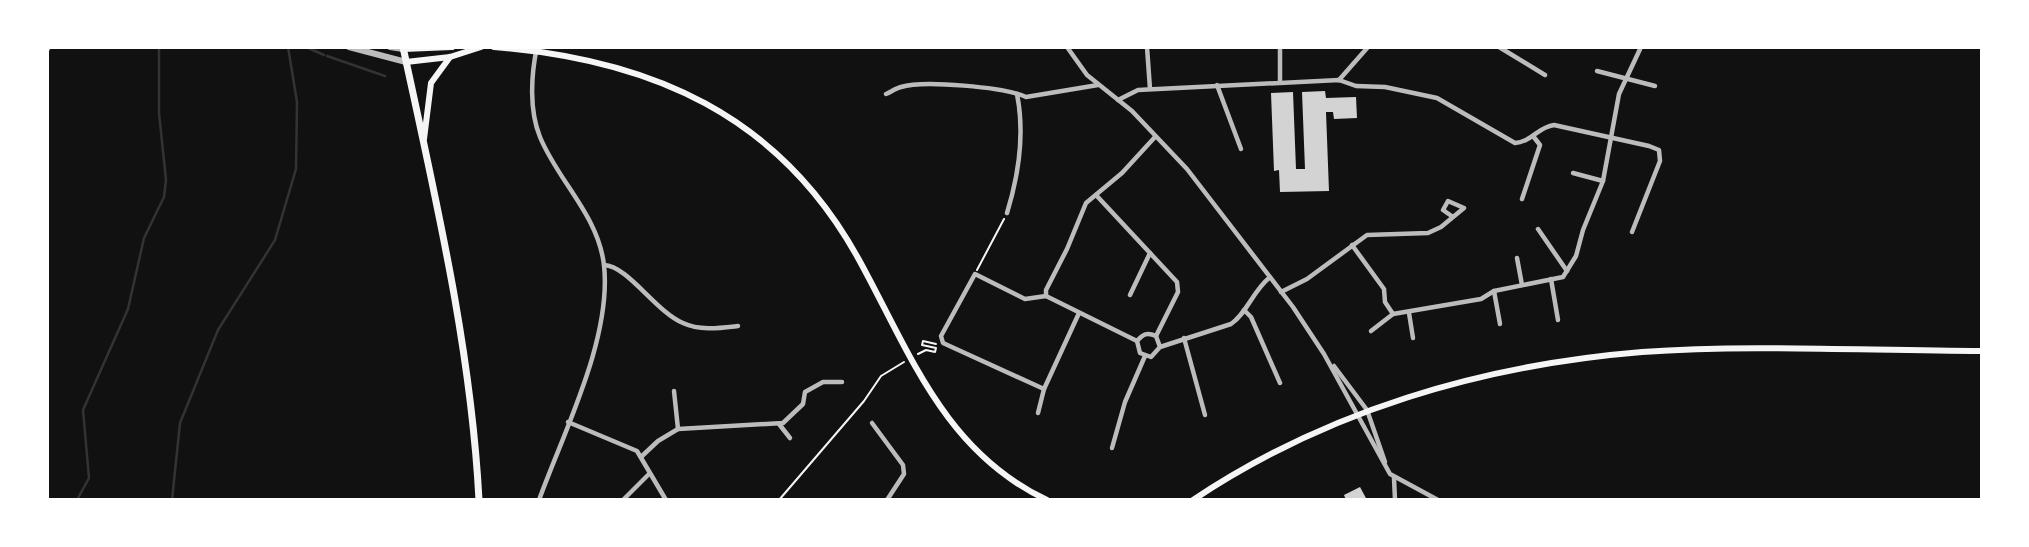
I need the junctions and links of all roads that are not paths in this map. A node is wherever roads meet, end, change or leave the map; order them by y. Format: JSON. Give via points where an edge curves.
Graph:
{"nodes":[{"id":1,"x":349,"y":47,"type":"edge"},
{"id":2,"x":390,"y":47,"type":"edge"},
{"id":3,"x":452,"y":47,"type":"edge"},
{"id":4,"x":481,"y":47,"type":"edge"},
{"id":5,"x":494,"y":47,"type":"edge"},
{"id":6,"x":1067,"y":47,"type":"edge"},
{"id":7,"x":1147,"y":47,"type":"edge"},
{"id":8,"x":1280,"y":47,"type":"edge"},
{"id":9,"x":1368,"y":47,"type":"edge"},
{"id":10,"x":1499,"y":47,"type":"edge"},
{"id":11,"x":1641,"y":47,"type":"edge"},
{"id":12,"x":403,"y":48,"type":"edge"},
{"id":13,"x":537,"y":49,"type":"edge"},
{"id":14,"x":450,"y":57,"type":"junction"},
{"id":15,"x":406,"y":62,"type":"junction"},
{"id":16,"x":1597,"y":71,"type":"dead end"},
{"id":17,"x":1545,"y":75,"type":"dead end"},
{"id":18,"x":1626,"y":77,"type":"junction"},
{"id":19,"x":1339,"y":80,"type":"junction"},
{"id":20,"x":1280,"y":82,"type":"junction"},
{"id":21,"x":1098,"y":85,"type":"junction"},
{"id":22,"x":1217,"y":85,"type":"junction"},
{"id":23,"x":1655,"y":86,"type":"dead end"},
{"id":24,"x":1150,"y":89,"type":"junction"},
{"id":25,"x":1016,"y":93,"type":"junction"},
{"id":26,"x":886,"y":94,"type":"dead end"},
{"id":27,"x":1118,"y":100,"type":"junction"},
{"id":28,"x":1533,"y":136,"type":"junction"},
{"id":29,"x":1156,"y":137,"type":"junction"},
{"id":30,"x":1611,"y":139,"type":"junction"},
{"id":31,"x":424,"y":146,"type":"junction"},
{"id":32,"x":1241,"y":149,"type":"dead end"},
{"id":33,"x":1573,"y":173,"type":"dead end"},
{"id":34,"x":1604,"y":181,"type":"junction"},
{"id":35,"x":1096,"y":195,"type":"junction"},
{"id":36,"x":1521,"y":200,"type":"dead end"},
{"id":37,"x":1007,"y":214,"type":"road end"},
{"id":38,"x":1453,"y":218,"type":"junction"},
{"id":39,"x":1538,"y":229,"type":"dead end"},
{"id":40,"x":1632,"y":232,"type":"dead end"},
{"id":41,"x":1352,"y":245,"type":"junction"},
{"id":42,"x":1150,"y":253,"type":"junction"},
{"id":43,"x":1517,"y":258,"type":"dead end"},
{"id":44,"x":604,"y":265,"type":"junction"},
{"id":45,"x":1567,"y":271,"type":"junction"},
{"id":46,"x":1269,"y":278,"type":"junction"},
{"id":47,"x":1551,"y":279,"type":"junction"},
{"id":48,"x":1522,"y":285,"type":"junction"},
{"id":49,"x":1494,"y":291,"type":"junction"},
{"id":50,"x":1281,"y":292,"type":"junction"},
{"id":51,"x":1130,"y":295,"type":"dead end"},
{"id":52,"x":1046,"y":296,"type":"junction"},
{"id":53,"x":1244,"y":310,"type":"junction"},
{"id":54,"x":1079,"y":313,"type":"junction"},
{"id":55,"x":1409,"y":313,"type":"junction"},
{"id":56,"x":1393,"y":314,"type":"junction"},
{"id":57,"x":1558,"y":320,"type":"dead end"},
{"id":58,"x":1500,"y":324,"type":"dead end"},
{"id":59,"x":738,"y":326,"type":"dead end"},
{"id":60,"x":1371,"y":331,"type":"dead end"},
{"id":61,"x":1156,"y":336,"type":"junction"},
{"id":62,"x":1184,"y":338,"type":"junction"},
{"id":63,"x":1413,"y":338,"type":"dead end"},
{"id":64,"x":1137,"y":341,"type":"junction"},
{"id":65,"x":1160,"y":347,"type":"junction"},
{"id":66,"x":1982,"y":351,"type":"edge"},
{"id":67,"x":1324,"y":354,"type":"junction"},
{"id":68,"x":1145,"y":356,"type":"junction"},
{"id":69,"x":842,"y":382,"type":"dead end"},
{"id":70,"x":1280,"y":383,"type":"dead end"},
{"id":71,"x":1044,"y":389,"type":"junction"},
{"id":72,"x":674,"y":391,"type":"dead end"},
{"id":73,"x":1367,"y":410,"type":"junction"},
{"id":74,"x":1038,"y":413,"type":"dead end"},
{"id":75,"x":1356,"y":414,"type":"junction"},
{"id":76,"x":1205,"y":415,"type":"dead end"},
{"id":77,"x":568,"y":422,"type":"junction"},
{"id":78,"x":872,"y":423,"type":"dead end"},
{"id":79,"x":779,"y":424,"type":"junction"},
{"id":80,"x":678,"y":429,"type":"junction"},
{"id":81,"x":790,"y":438,"type":"dead end"},
{"id":82,"x":1112,"y":448,"type":"dead end"},
{"id":83,"x":641,"y":457,"type":"junction"},
{"id":84,"x":1387,"y":468,"type":"junction"},
{"id":85,"x":649,"y":474,"type":"junction"},
{"id":86,"x":1394,"y":478,"type":"junction"},
{"id":87,"x":479,"y":500,"type":"edge"},
{"id":88,"x":539,"y":500,"type":"edge"},
{"id":89,"x":623,"y":500,"type":"edge"},
{"id":90,"x":666,"y":500,"type":"edge"},
{"id":91,"x":887,"y":500,"type":"edge"},
{"id":92,"x":1047,"y":500,"type":"edge"},
{"id":93,"x":1193,"y":500,"type":"edge"},
{"id":94,"x":1395,"y":500,"type":"edge"},
{"id":95,"x":1438,"y":500,"type":"edge"}],
"edges":[{"from":1,"to":15,"type":"street"},
{"from":2,"to":12,"type":"street"},
{"from":3,"to":12,"type":"main road"},
{"from":4,"to":14,"type":"main road"},
{"from":5,"to":13,"type":"main road"},
{"from":6,"to":21,"type":"street"},
{"from":7,"to":24,"type":"street"},
{"from":8,"to":20,"type":"street"},
{"from":9,"to":19,"type":"street"},
{"from":10,"to":17,"type":"street"},
{"from":11,"to":18,"type":"street"},
{"from":12,"to":15,"type":"main road"},
{"from":13,"to":44,"type":"street","via":[[532,86],[540,136],[588,217]]},
{"from":13,"to":92,"type":"main road","via":[[666,82],[738,122],[778,156],[822,203],[850,245],[909,360],[944,412],[1003,471]]},
{"from":14,"to":15,"type":"main road"},
{"from":14,"to":31,"type":"main road","via":[[431,83]]},
{"from":15,"to":31,"type":"main road"},
{"from":16,"to":18,"type":"street"},
{"from":18,"to":23,"type":"street"},
{"from":18,"to":30,"type":"street"},
{"from":19,"to":20,"type":"street"},
{"from":19,"to":28,"type":"street","via":[[1437,98],[1515,143],[1525,143]]},
{"from":20,"to":22,"type":"street"},
{"from":21,"to":25,"type":"street","via":[[1026,97]]},
{"from":21,"to":27,"type":"street"},
{"from":22,"to":24,"type":"street"},
{"from":22,"to":32,"type":"street"},
{"from":24,"to":27,"type":"street"},
{"from":25,"to":26,"type":"street","via":[[978,87],[902,86]]},
{"from":25,"to":37,"type":"street","via":[[1021,146]]},
{"from":27,"to":29,"type":"street"},
{"from":28,"to":30,"type":"street","via":[[1554,125]]},
{"from":28,"to":36,"type":"street","via":[[1540,145],[1538,156]]},
{"from":29,"to":35,"type":"street"},
{"from":29,"to":46,"type":"street","via":[[1187,169]]},
{"from":30,"to":34,"type":"street"},
{"from":30,"to":40,"type":"street","via":[[1659,150],[1660,161]]},
{"from":31,"to":87,"type":"main road","via":[[466,372]]},
{"from":33,"to":34,"type":"street"},
{"from":34,"to":45,"type":"street","via":[[1577,256]]},
{"from":35,"to":42,"type":"street"},
{"from":35,"to":52,"type":"street","via":[[1086,203]]},
{"from":38,"to":38,"type":"street","via":[[1464,208],[1448,201],[1443,210]]},
{"from":38,"to":41,"type":"street","via":[[1428,233],[1367,235]]},
{"from":39,"to":45,"type":"street"},
{"from":41,"to":50,"type":"street","via":[[1307,279]]},
{"from":41,"to":56,"type":"street","via":[[1384,289]]},
{"from":42,"to":51,"type":"street"},
{"from":42,"to":61,"type":"street","via":[[1178,287]]},
{"from":43,"to":48,"type":"street"},
{"from":44,"to":59,"type":"street","via":[[620,270],[666,314],[685,324]]},
{"from":44,"to":77,"type":"street","via":[[605,303],[597,342]]},
{"from":45,"to":47,"type":"street"},
{"from":46,"to":50,"type":"street"},
{"from":46,"to":53,"type":"street"},
{"from":47,"to":48,"type":"street"},
{"from":47,"to":57,"type":"street"},
{"from":48,"to":49,"type":"street"},
{"from":49,"to":55,"type":"street","via":[[1480,299]]},
{"from":49,"to":58,"type":"street"},
{"from":50,"to":67,"type":"street"},
{"from":52,"to":54,"type":"street"},
{"from":52,"to":71,"type":"street","via":[[1025,299],[975,274],[941,336],[943,343]]},
{"from":53,"to":62,"type":"street","via":[[1231,324]]},
{"from":53,"to":70,"type":"street"},
{"from":54,"to":64,"type":"street"},
{"from":54,"to":71,"type":"street"},
{"from":55,"to":56,"type":"street"},
{"from":55,"to":63,"type":"street"},
{"from":56,"to":60,"type":"street"},
{"from":61,"to":64,"type":"street","via":[[1143,335]]},
{"from":61,"to":65,"type":"street"},
{"from":62,"to":65,"type":"street"},
{"from":62,"to":76,"type":"street"},
{"from":64,"to":68,"type":"street"},
{"from":65,"to":68,"type":"street","via":[[1157,354]]},
{"from":66,"to":73,"type":"main road","via":[[1642,352],[1510,371]]},
{"from":67,"to":73,"type":"street"},
{"from":67,"to":75,"type":"street"},
{"from":68,"to":82,"type":"street"},
{"from":69,"to":79,"type":"street","via":[[823,382],[805,392],[803,404],[787,422]]},
{"from":71,"to":74,"type":"street"},
{"from":72,"to":80,"type":"street"},
{"from":73,"to":75,"type":"main road"},
{"from":73,"to":84,"type":"street"},
{"from":75,"to":84,"type":"street"},
{"from":75,"to":93,"type":"main road","via":[[1282,446]]},
{"from":77,"to":83,"type":"street","via":[[620,443]]},
{"from":77,"to":88,"type":"street"},
{"from":78,"to":91,"type":"street","via":[[904,474]]},
{"from":79,"to":80,"type":"street"},
{"from":79,"to":81,"type":"street"},
{"from":80,"to":83,"type":"street"},
{"from":83,"to":85,"type":"street"},
{"from":84,"to":86,"type":"street"},
{"from":85,"to":89,"type":"street"},
{"from":85,"to":90,"type":"street"},
{"from":86,"to":94,"type":"street"},
{"from":86,"to":95,"type":"street"}]}
